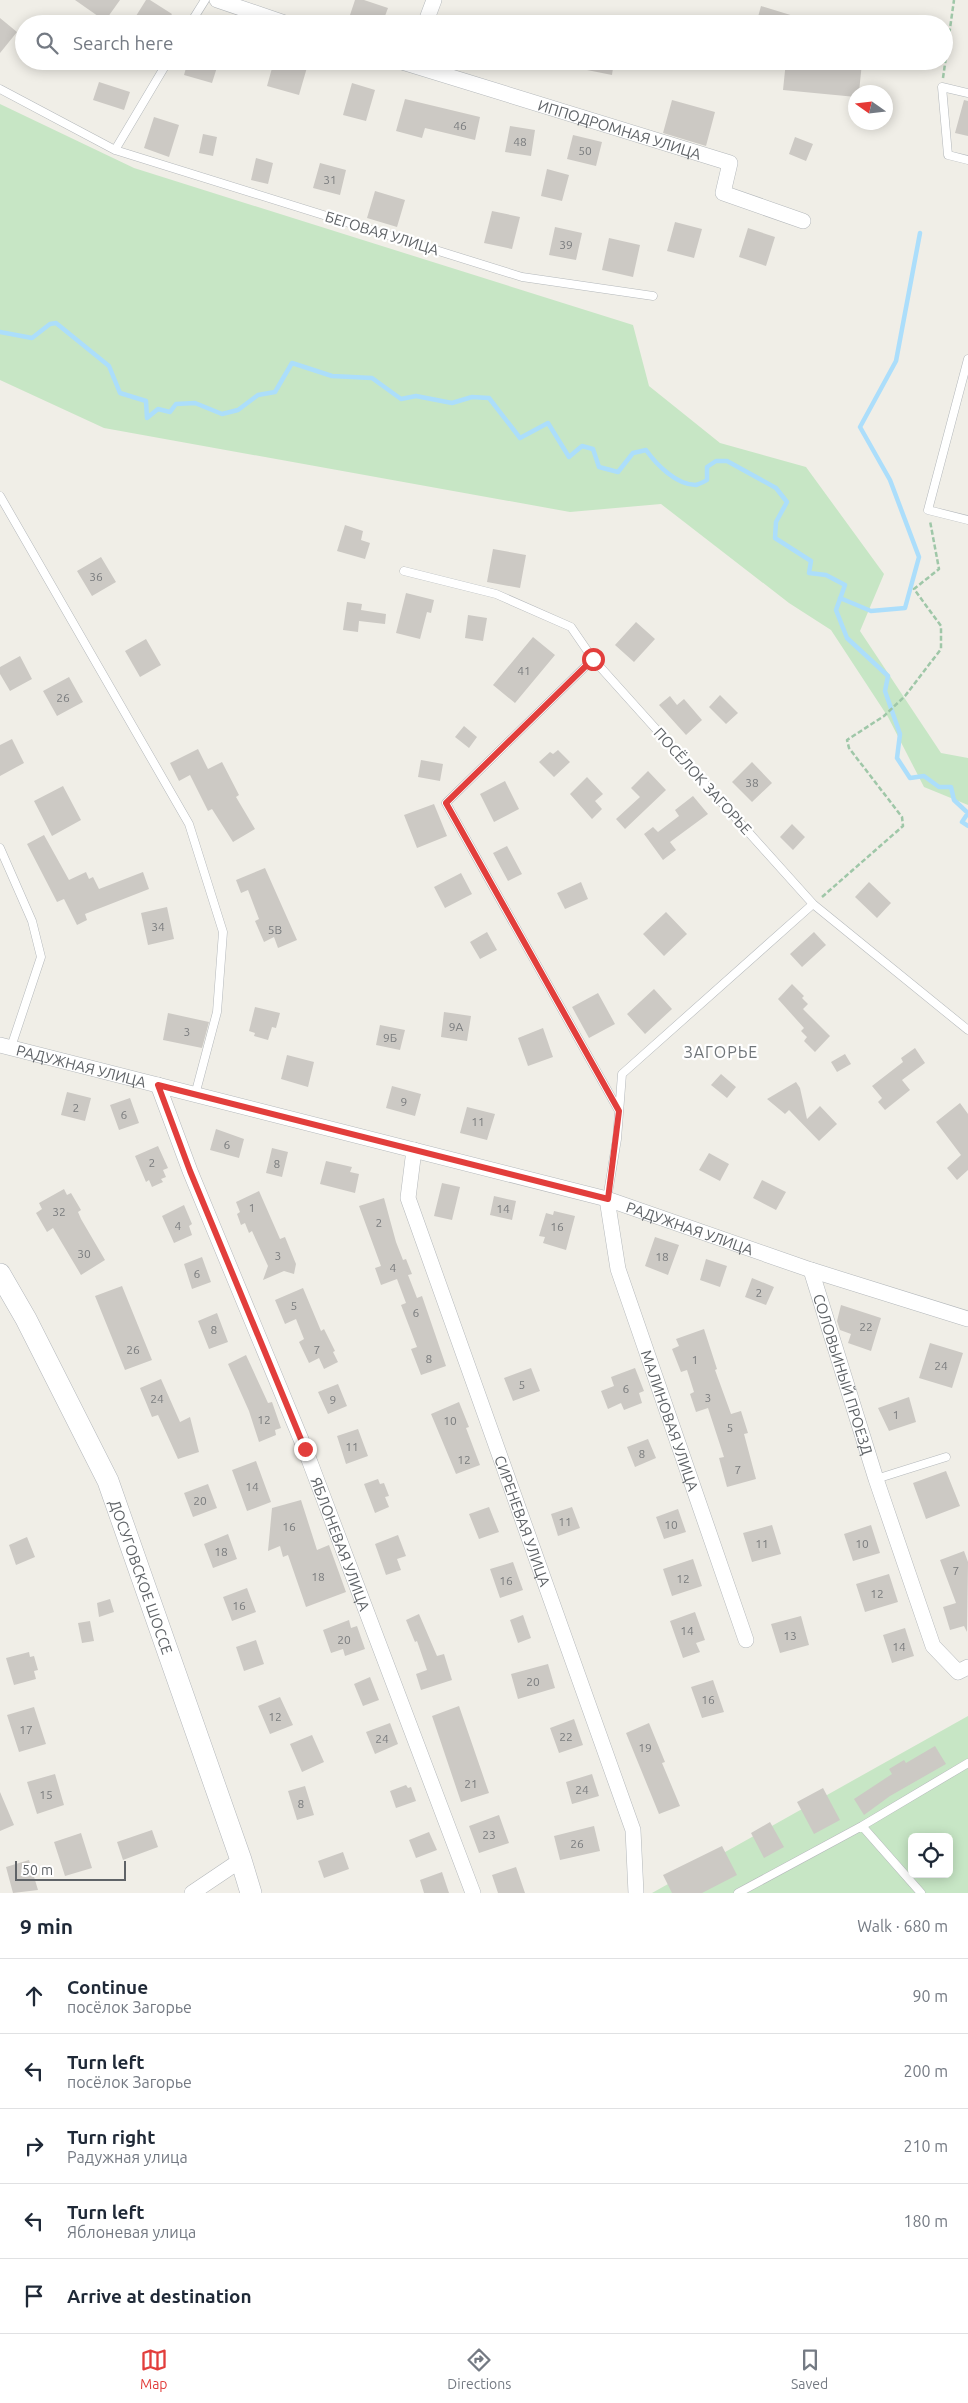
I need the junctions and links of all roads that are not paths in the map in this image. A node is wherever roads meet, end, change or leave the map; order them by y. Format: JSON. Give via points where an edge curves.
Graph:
{"nodes":[{"id":1,"x":205,"y":0,"type":"edge"},
{"id":2,"x":218,"y":0,"type":"edge"},
{"id":3,"x":434,"y":0,"type":"edge"},
{"id":4,"x":196,"y":15,"type":"edge"},
{"id":5,"x":262,"y":15,"type":"edge"},
{"id":6,"x":428,"y":15,"type":"edge"},
{"id":7,"x":163,"y":70,"type":"edge"},
{"id":8,"x":432,"y":70,"type":"edge"},
{"id":9,"x":0,"y":89,"type":"edge"},
{"id":10,"x":968,"y":93,"type":"edge"},
{"id":11,"x":114,"y":150,"type":"junction"},
{"id":12,"x":968,"y":160,"type":"edge"},
{"id":13,"x":803,"y":221,"type":"dead end"},
{"id":14,"x":653,"y":296,"type":"dead end"},
{"id":15,"x":968,"y":359,"type":"edge"},
{"id":16,"x":0,"y":496,"type":"edge"},
{"id":17,"x":968,"y":520,"type":"edge"},
{"id":18,"x":404,"y":571,"type":"dead end"},
{"id":19,"x":593,"y":659,"type":"junction"},
{"id":20,"x":0,"y":848,"type":"edge"},
{"id":21,"x":813,"y":904,"type":"junction"},
{"id":22,"x":968,"y":1030,"type":"edge"},
{"id":23,"x":5,"y":1046,"type":"edge"},
{"id":24,"x":158,"y":1085,"type":"junction"},
{"id":25,"x":195,"y":1095,"type":"junction"},
{"id":26,"x":619,"y":1111,"type":"junction"},
{"id":27,"x":414,"y":1150,"type":"junction"},
{"id":28,"x":608,"y":1199,"type":"junction"},
{"id":29,"x":810,"y":1270,"type":"junction"},
{"id":30,"x":0,"y":1274,"type":"edge"},
{"id":31,"x":968,"y":1318,"type":"edge"},
{"id":32,"x":946,"y":1457,"type":"dead end"},
{"id":33,"x":876,"y":1479,"type":"junction"},
{"id":34,"x":746,"y":1640,"type":"dead end"},
{"id":35,"x":968,"y":1666,"type":"edge"},
{"id":36,"x":968,"y":1764,"type":"edge"},
{"id":37,"x":862,"y":1826,"type":"junction"},
{"id":38,"x":241,"y":1860,"type":"junction"},
{"id":39,"x":192,"y":1893,"type":"edge"},
{"id":40,"x":251,"y":1893,"type":"edge"},
{"id":41,"x":472,"y":1893,"type":"edge"},
{"id":42,"x":636,"y":1893,"type":"edge"},
{"id":43,"x":738,"y":1893,"type":"edge"},
{"id":44,"x":921,"y":1893,"type":"edge"}],
"edges":[{"from":1,"to":4,"type":"lane"},
{"from":2,"to":5,"type":"street"},
{"from":3,"to":6,"type":"street"},
{"from":7,"to":11,"type":"lane"},
{"from":8,"to":13,"type":"street","name":"ИППОДРОМНАЯ УЛИЦА","via":[[730,163],[723,193]]},
{"from":9,"to":11,"type":"lane","name":"БЕГОВАЯ УЛИЦА"},
{"from":10,"to":12,"type":"lane","via":[[942,87],[948,155]]},
{"from":11,"to":14,"type":"lane","name":"БЕГОВАЯ УЛИЦА","via":[[522,277]]},
{"from":15,"to":17,"type":"lane","via":[[928,510]]},
{"from":16,"to":25,"type":"lane","via":[[189,824],[223,932],[217,1012]]},
{"from":18,"to":19,"type":"lane","name":"ПОСЁЛОК ЗАГОРЬЕ","via":[[496,594],[571,627]]},
{"from":19,"to":21,"type":"lane","name":"ПОСЁЛОК ЗАГОРЬЕ"},
{"from":19,"to":26,"type":"lane","via":[[446,803]]},
{"from":20,"to":23,"type":"lane","via":[[32,921],[41,957]]},
{"from":21,"to":22,"type":"lane","name":"ПОСЁЛОК ЗАГОРЬЕ"},
{"from":21,"to":26,"type":"lane","via":[[622,1074]]},
{"from":23,"to":24,"type":"street","name":"РАДУЖНАЯ УЛИЦА"},
{"from":24,"to":25,"type":"street","name":"РАДУЖНАЯ УЛИЦА"},
{"from":24,"to":41,"type":"street","name":"ЯБЛОНЕВАЯ УЛИЦА","via":[[190,1171],[305,1449]]},
{"from":25,"to":27,"type":"street","name":"РАДУЖНАЯ УЛИЦА"},
{"from":26,"to":28,"type":"lane"},
{"from":27,"to":28,"type":"street","name":"РАДУЖНАЯ УЛИЦА"},
{"from":27,"to":42,"type":"street","name":"СИРЕНЕВАЯ УЛИЦА","via":[[408,1198],[633,1830]]},
{"from":28,"to":29,"type":"street","name":"РАДУЖНАЯ УЛИЦА"},
{"from":28,"to":34,"type":"street","name":"МАЛИНОВАЯ УЛИЦА","via":[[618,1269]]},
{"from":29,"to":31,"type":"street","name":"РАДУЖНАЯ УЛИЦА"},
{"from":29,"to":33,"type":"street","name":"СОЛОВЬИНЫЙ ПРОЕЗД"},
{"from":30,"to":38,"type":"main road","name":"ДОСУГОВСКОЕ ШОССЕ","via":[[108,1481]]},
{"from":32,"to":33,"type":"lane"},
{"from":33,"to":35,"type":"street","name":"СОЛОВЬИНЫЙ ПРОЕЗД","via":[[933,1646],[958,1672]]},
{"from":36,"to":37,"type":"lane"},
{"from":37,"to":43,"type":"lane"},
{"from":37,"to":44,"type":"lane"},
{"from":38,"to":39,"type":"street"},
{"from":38,"to":40,"type":"main road","name":"ДОСУГОВСКОЕ ШОССЕ"}]}
